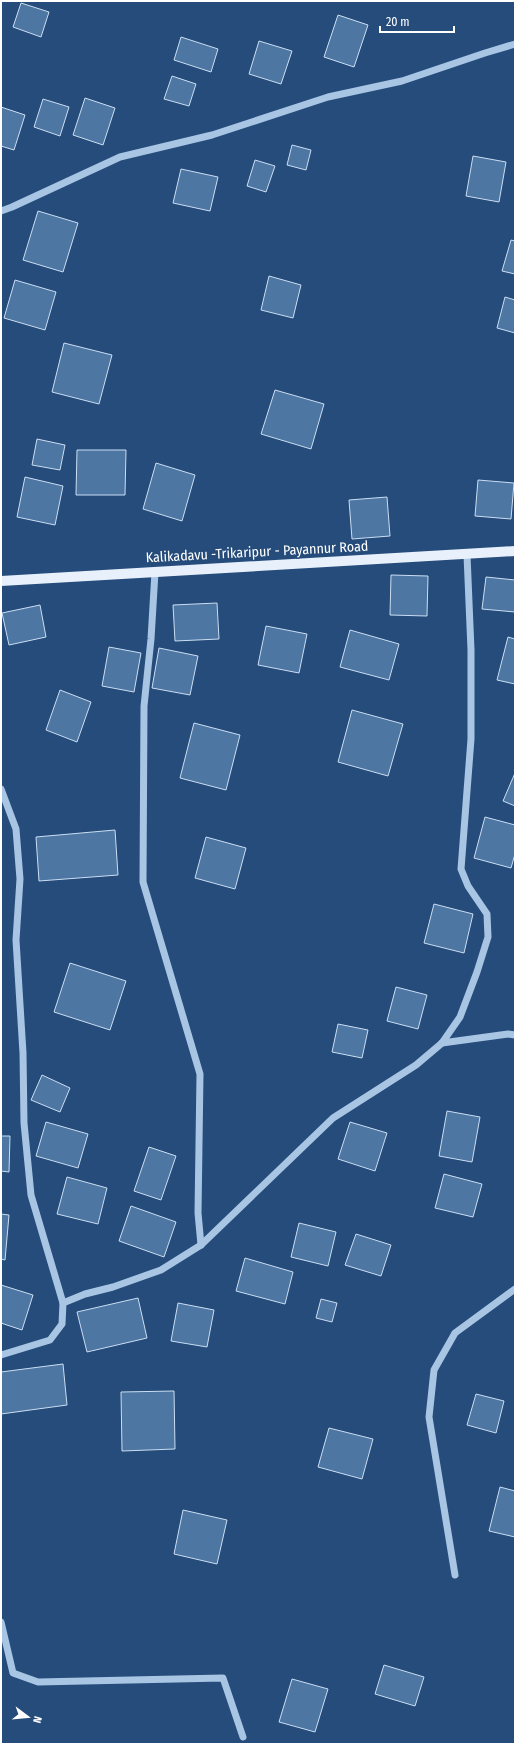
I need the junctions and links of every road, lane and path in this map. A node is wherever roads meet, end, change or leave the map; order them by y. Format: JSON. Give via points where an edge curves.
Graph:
{"nodes":[{"id":1,"x":515,"y":44,"type":"edge"},
{"id":2,"x":1,"y":211,"type":"edge"},
{"id":3,"x":515,"y":552,"type":"edge"},
{"id":4,"x":467,"y":555,"type":"junction"},
{"id":5,"x":155,"y":572,"type":"junction"},
{"id":6,"x":1,"y":581,"type":"edge"},
{"id":7,"x":1,"y":789,"type":"edge"},
{"id":8,"x":515,"y":1035,"type":"edge"},
{"id":9,"x":442,"y":1043,"type":"junction"},
{"id":10,"x":201,"y":1245,"type":"junction"},
{"id":11,"x":515,"y":1289,"type":"edge"},
{"id":12,"x":63,"y":1303,"type":"junction"},
{"id":13,"x":1,"y":1355,"type":"edge"},
{"id":14,"x":455,"y":1575,"type":"dead end"},
{"id":15,"x":1,"y":1622,"type":"edge"},
{"id":16,"x":242,"y":1737,"type":"dead end"}],
"edges":[{"from":1,"to":2,"type":"street","via":[[402,81],[328,97],[212,135],[120,157]]},
{"from":3,"to":4,"type":"main road","name":"Kalikadavu -Trikaripur - Payannur Road"},
{"from":4,"to":5,"type":"main road","name":"Kalikadavu -Trikaripur - Payannur Road"},
{"from":4,"to":9,"type":"street","via":[[471,739],[461,870],[468,886],[487,914],[488,937],[460,1017]]},
{"from":5,"to":6,"type":"main road","name":"Kalikadavu -Trikaripur - Payannur Road"},
{"from":5,"to":10,"type":"street","via":[[144,706],[143,882],[200,1074],[198,1213]]},
{"from":7,"to":12,"type":"street","via":[[16,829],[20,879],[16,940],[23,1053],[24,1122],[31,1195]]},
{"from":8,"to":9,"type":"street"},
{"from":9,"to":10,"type":"street","via":[[416,1065],[333,1118]]},
{"from":10,"to":12,"type":"street","via":[[161,1270]]},
{"from":11,"to":14,"type":"street","via":[[455,1333],[434,1370],[429,1417]]},
{"from":12,"to":13,"type":"street","via":[[62,1324],[50,1340]]},
{"from":15,"to":16,"type":"street","via":[[13,1673],[38,1682],[223,1678]]}]}
